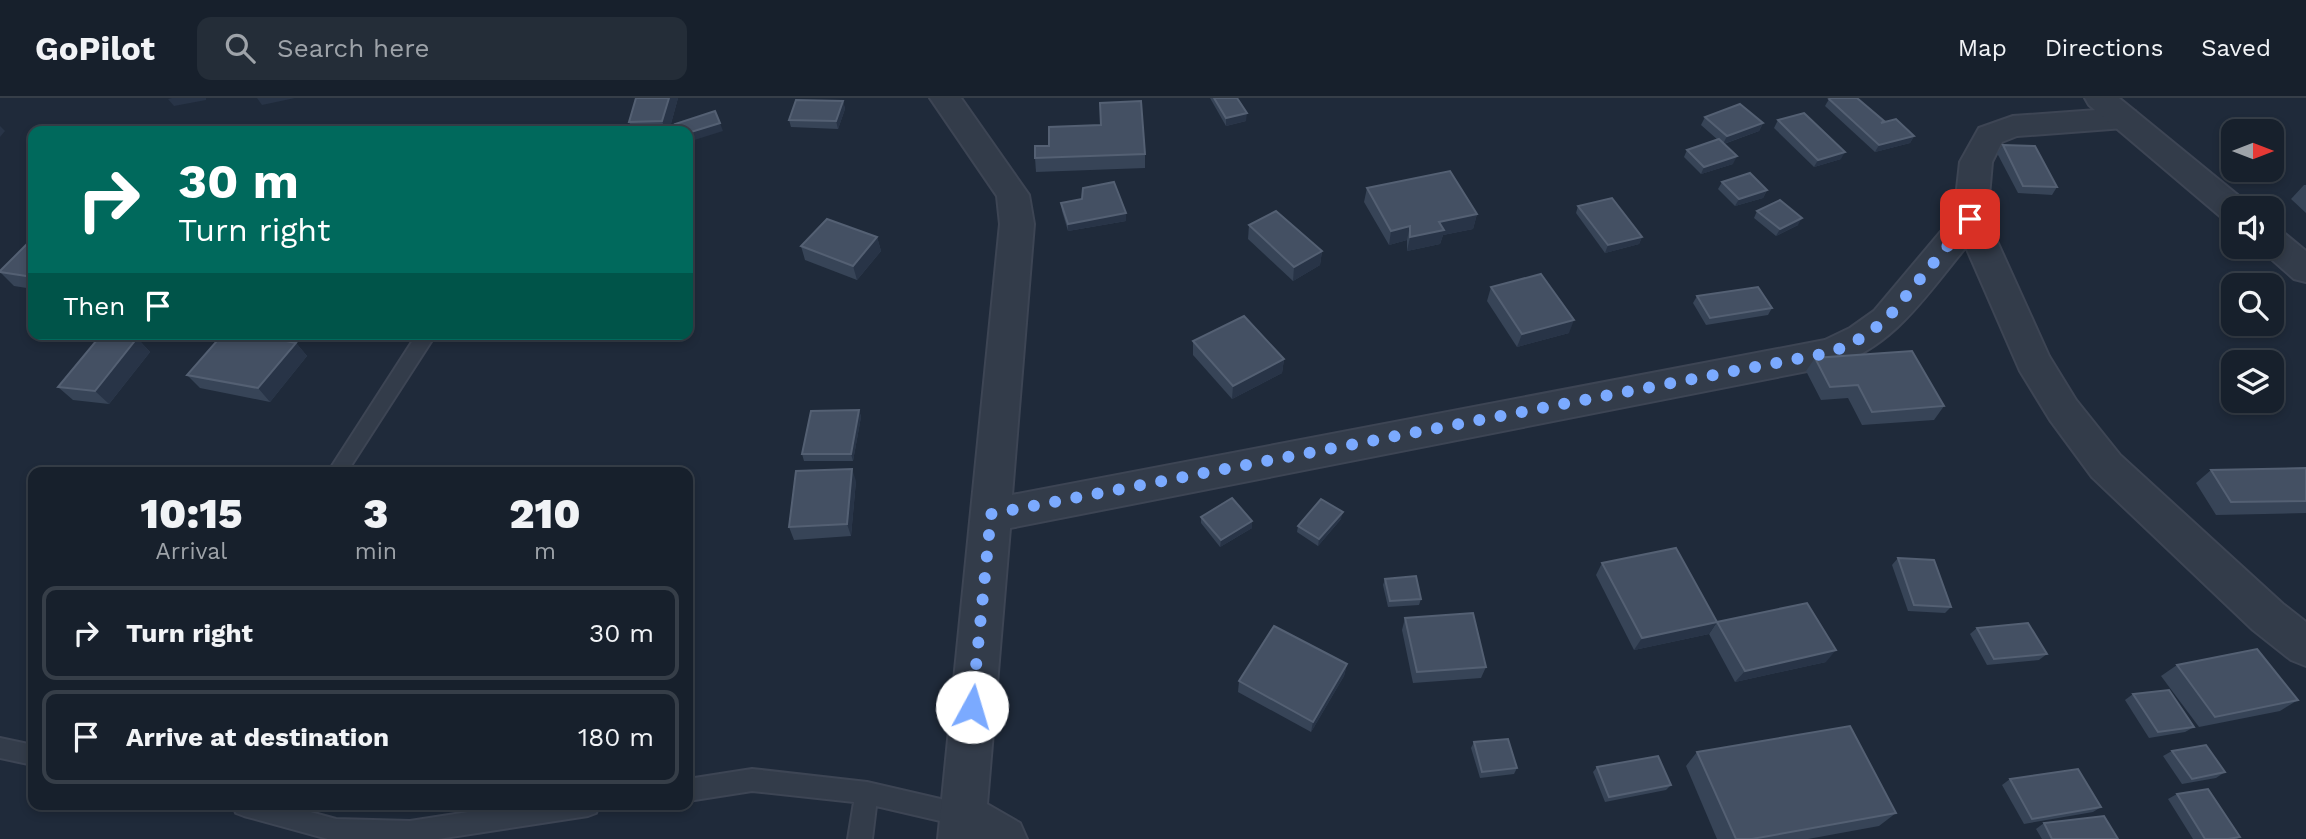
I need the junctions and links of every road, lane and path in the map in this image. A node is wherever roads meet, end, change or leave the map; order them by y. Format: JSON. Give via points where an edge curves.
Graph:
{"nodes":[{"id":1,"x":945,"y":98,"type":"edge"},
{"id":2,"x":2099,"y":98,"type":"edge"},
{"id":3,"x":2124,"y":118,"type":"junction"},
{"id":4,"x":2221,"y":199,"type":"edge"},
{"id":5,"x":1970,"y":219,"type":"junction"},
{"id":6,"x":2284,"y":251,"type":"edge"},
{"id":7,"x":2306,"y":270,"type":"edge"},
{"id":8,"x":423,"y":340,"type":"edge"},
{"id":9,"x":340,"y":467,"type":"edge"},
{"id":10,"x":991,"y":514,"type":"junction"},
{"id":11,"x":2306,"y":647,"type":"edge"},
{"id":12,"x":0,"y":748,"type":"edge"},
{"id":13,"x":28,"y":754,"type":"edge"},
{"id":14,"x":693,"y":789,"type":"edge"},
{"id":15,"x":867,"y":793,"type":"junction"},
{"id":16,"x":262,"y":810,"type":"edge"},
{"id":17,"x":554,"y":810,"type":"edge"},
{"id":18,"x":961,"y":827,"type":"edge"},
{"id":19,"x":860,"y":839,"type":"edge"},
{"id":20,"x":1004,"y":839,"type":"edge"}],
"edges":[{"from":1,"to":10,"type":"street","via":[[1013,195],[1017,223]]},
{"from":2,"to":3,"type":"street"},
{"from":3,"to":4,"type":"street"},
{"from":3,"to":5,"type":"street","via":[[2013,126],[1990,135],[1976,162]]},
{"from":5,"to":10,"type":"street","via":[[1886,320],[1833,352]]},
{"from":5,"to":11,"type":"street","via":[[2033,361],[2106,466]]},
{"from":6,"to":7,"type":"street"},
{"from":8,"to":9,"type":"lane"},
{"from":10,"to":18,"type":"street"},
{"from":12,"to":13,"type":"lane"},
{"from":14,"to":15,"type":"lane","via":[[752,780]]},
{"from":15,"to":18,"type":"lane"},
{"from":15,"to":19,"type":"lane"},
{"from":16,"to":17,"type":"lane","via":[[336,830],[410,832]]},
{"from":18,"to":20,"type":"street"}]}
